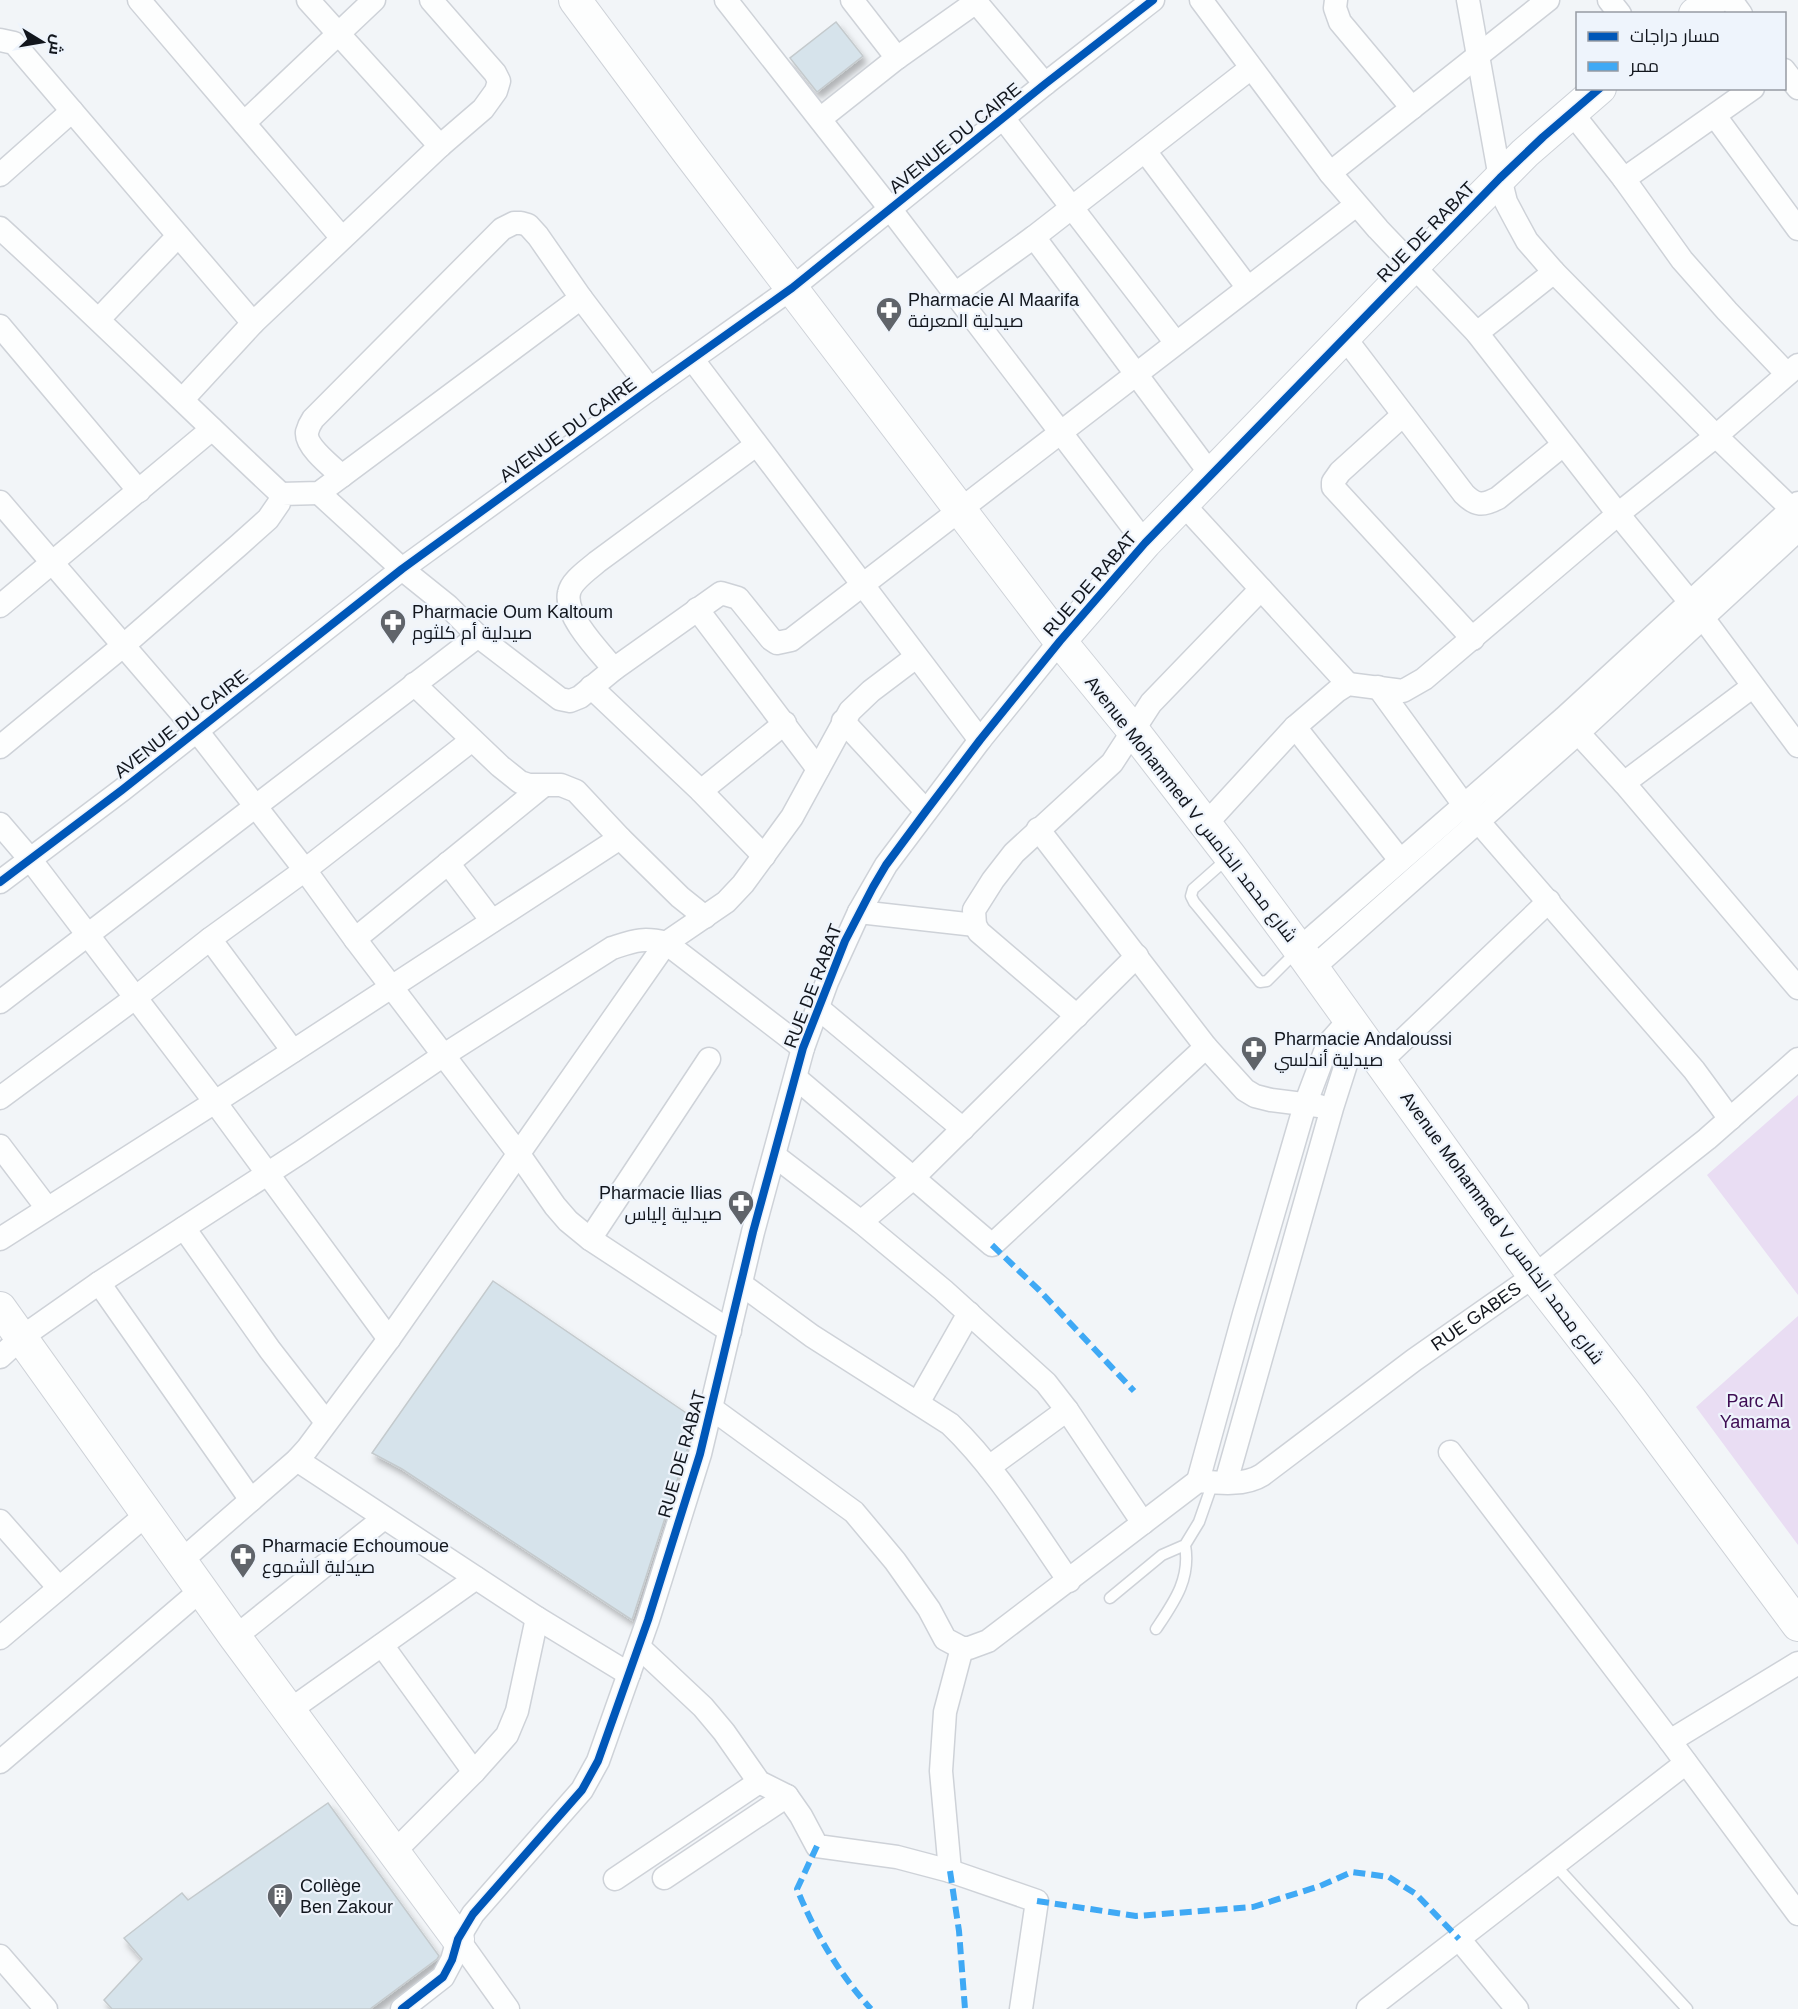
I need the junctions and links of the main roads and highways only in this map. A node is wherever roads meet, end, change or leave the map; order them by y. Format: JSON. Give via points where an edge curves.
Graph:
{"nodes":[{"id":1,"x":574,"y":0,"type":"edge"},
{"id":2,"x":1713,"y":0,"type":"edge"},
{"id":3,"x":1698,"y":12,"type":"edge"},
{"id":4,"x":1598,"y":90,"type":"edge"},
{"id":5,"x":1060,"y":641,"type":"junction"},
{"id":6,"x":0,"y":1308,"type":"edge"},
{"id":7,"x":11,"y":1347,"type":"edge"},
{"id":8,"x":1798,"y":1625,"type":"edge"},
{"id":9,"x":458,"y":1939,"type":"road end"}],
"edges":[{"from":1,"to":5,"type":"main road","name":"Avenue Mohammed V شارع محمد الخامس"},
{"from":2,"to":3,"type":"main road"},
{"from":4,"to":5,"type":"main road","name":"RUE DE RABAT","via":[[1525,153],[1413,266],[1145,543]]},
{"from":5,"to":8,"type":"main road","name":"Avenue Mohammed V شارع محمد الخامس","via":[[1206,824],[1534,1276]]},
{"from":6,"to":7,"type":"main road"},
{"from":7,"to":9,"type":"main road","via":[[147,1514]]}]}
